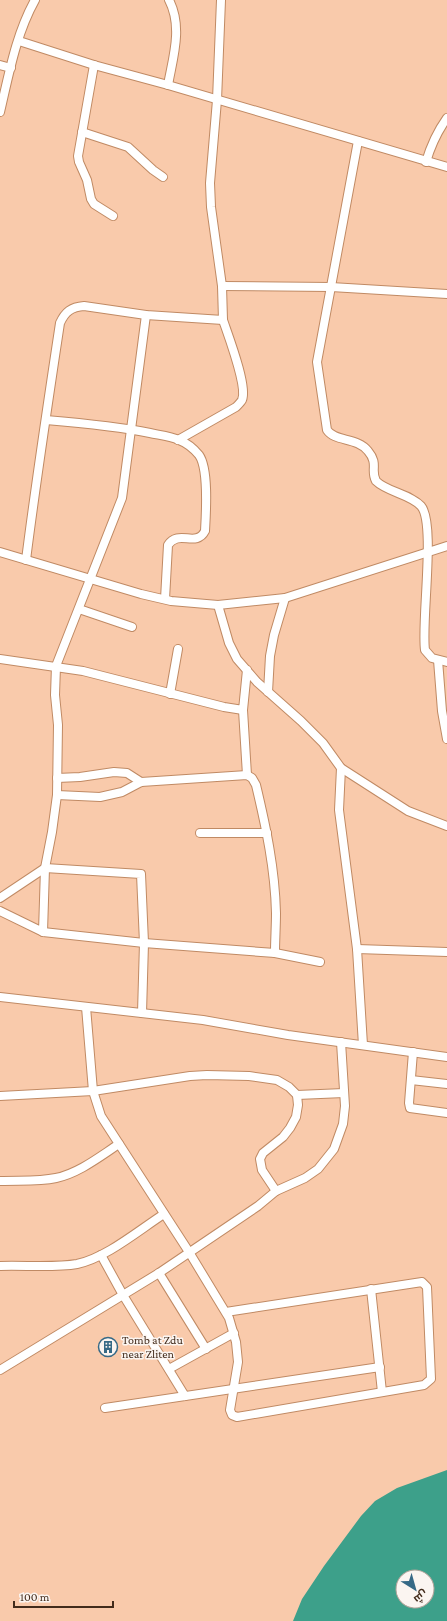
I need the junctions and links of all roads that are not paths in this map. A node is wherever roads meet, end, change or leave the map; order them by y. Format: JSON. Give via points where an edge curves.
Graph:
{"nodes":[{"id":1,"x":35,"y":0,"type":"edge"},
{"id":2,"x":170,"y":0,"type":"edge"},
{"id":3,"x":221,"y":0,"type":"edge"},
{"id":4,"x":19,"y":41,"type":"junction"},
{"id":5,"x":0,"y":65,"type":"edge"},
{"id":6,"x":94,"y":65,"type":"junction"},
{"id":7,"x":11,"y":68,"type":"junction"},
{"id":8,"x":168,"y":85,"type":"junction"},
{"id":9,"x":217,"y":100,"type":"junction"},
{"id":10,"x":0,"y":112,"type":"edge"},
{"id":11,"x":447,"y":118,"type":"edge"},
{"id":12,"x":82,"y":132,"type":"junction"},
{"id":13,"x":358,"y":141,"type":"junction"},
{"id":14,"x":426,"y":162,"type":"junction"},
{"id":15,"x":447,"y":167,"type":"edge"},
{"id":16,"x":163,"y":177,"type":"dead end"},
{"id":17,"x":112,"y":216,"type":"dead end"},
{"id":18,"x":222,"y":286,"type":"junction"},
{"id":19,"x":331,"y":287,"type":"junction"},
{"id":20,"x":447,"y":294,"type":"edge"},
{"id":21,"x":146,"y":315,"type":"junction"},
{"id":22,"x":223,"y":320,"type":"junction"},
{"id":23,"x":46,"y":420,"type":"junction"},
{"id":24,"x":131,"y":429,"type":"junction"},
{"id":25,"x":178,"y":440,"type":"junction"},
{"id":26,"x":447,"y":546,"type":"edge"},
{"id":27,"x":0,"y":552,"type":"edge"},
{"id":28,"x":429,"y":552,"type":"junction"},
{"id":29,"x":26,"y":560,"type":"junction"},
{"id":30,"x":90,"y":580,"type":"junction"},
{"id":31,"x":285,"y":598,"type":"junction"},
{"id":32,"x":165,"y":599,"type":"junction"},
{"id":33,"x":218,"y":606,"type":"junction"},
{"id":34,"x":79,"y":609,"type":"junction"},
{"id":35,"x":132,"y":627,"type":"dead end"},
{"id":36,"x":178,"y":649,"type":"dead end"},
{"id":37,"x":0,"y":658,"type":"edge"},
{"id":38,"x":438,"y":660,"type":"junction"},
{"id":39,"x":447,"y":662,"type":"edge"},
{"id":40,"x":56,"y":666,"type":"junction"},
{"id":41,"x":247,"y":670,"type":"junction"},
{"id":42,"x":268,"y":692,"type":"junction"},
{"id":43,"x":170,"y":694,"type":"junction"},
{"id":44,"x":243,"y":710,"type":"junction"},
{"id":45,"x":447,"y":739,"type":"edge"},
{"id":46,"x":341,"y":768,"type":"junction"},
{"id":47,"x":247,"y":776,"type":"junction"},
{"id":48,"x":57,"y":778,"type":"junction"},
{"id":49,"x":141,"y":782,"type":"junction"},
{"id":50,"x":57,"y":795,"type":"junction"},
{"id":51,"x":447,"y":826,"type":"edge"},
{"id":52,"x":200,"y":833,"type":"dead end"},
{"id":53,"x":267,"y":833,"type":"junction"},
{"id":54,"x":45,"y":868,"type":"junction"},
{"id":55,"x":0,"y":898,"type":"edge"},
{"id":56,"x":0,"y":911,"type":"edge"},
{"id":57,"x":43,"y":932,"type":"junction"},
{"id":58,"x":144,"y":943,"type":"junction"},
{"id":59,"x":357,"y":949,"type":"junction"},
{"id":60,"x":447,"y":952,"type":"edge"},
{"id":61,"x":275,"y":953,"type":"junction"},
{"id":62,"x":320,"y":962,"type":"dead end"},
{"id":63,"x":0,"y":997,"type":"edge"},
{"id":64,"x":86,"y":1007,"type":"junction"},
{"id":65,"x":142,"y":1013,"type":"junction"},
{"id":66,"x":341,"y":1042,"type":"junction"},
{"id":67,"x":363,"y":1044,"type":"junction"},
{"id":68,"x":413,"y":1052,"type":"junction"},
{"id":69,"x":447,"y":1057,"type":"edge"},
{"id":70,"x":410,"y":1080,"type":"junction"},
{"id":71,"x":447,"y":1084,"type":"edge"},
{"id":72,"x":93,"y":1091,"type":"junction"},
{"id":73,"x":344,"y":1093,"type":"junction"},
{"id":74,"x":297,"y":1095,"type":"junction"},
{"id":75,"x":0,"y":1096,"type":"edge"},
{"id":76,"x":447,"y":1113,"type":"edge"},
{"id":77,"x":119,"y":1144,"type":"junction"},
{"id":78,"x":0,"y":1181,"type":"edge"},
{"id":79,"x":276,"y":1191,"type":"junction"},
{"id":80,"x":164,"y":1214,"type":"junction"},
{"id":81,"x":189,"y":1252,"type":"junction"},
{"id":82,"x":101,"y":1255,"type":"junction"},
{"id":83,"x":0,"y":1266,"type":"edge"},
{"id":84,"x":159,"y":1273,"type":"junction"},
{"id":85,"x":371,"y":1289,"type":"junction"},
{"id":86,"x":123,"y":1295,"type":"junction"},
{"id":87,"x":226,"y":1312,"type":"junction"},
{"id":88,"x":234,"y":1333,"type":"junction"},
{"id":89,"x":206,"y":1349,"type":"junction"},
{"id":90,"x":380,"y":1368,"type":"junction"},
{"id":91,"x":0,"y":1370,"type":"edge"},
{"id":92,"x":169,"y":1370,"type":"junction"},
{"id":93,"x":235,"y":1389,"type":"junction"},
{"id":94,"x":382,"y":1392,"type":"junction"},
{"id":95,"x":185,"y":1396,"type":"junction"},
{"id":96,"x":105,"y":1408,"type":"dead end"}],
"edges":[{"from":1,"to":4,"type":"street"},
{"from":2,"to":8,"type":"street","via":[[176,16],[177,29]]},
{"from":3,"to":9,"type":"street"},
{"from":4,"to":6,"type":"street"},
{"from":4,"to":7,"type":"street"},
{"from":5,"to":7,"type":"street"},
{"from":6,"to":8,"type":"street"},
{"from":6,"to":12,"type":"street"},
{"from":7,"to":10,"type":"street"},
{"from":8,"to":9,"type":"street"},
{"from":9,"to":13,"type":"street"},
{"from":9,"to":18,"type":"street","via":[[210,189]]},
{"from":11,"to":14,"type":"street","via":[[430,146]]},
{"from":12,"to":16,"type":"street","via":[[128,147]]},
{"from":12,"to":17,"type":"street","via":[[78,156],[87,180],[89,197],[94,204]]},
{"from":13,"to":14,"type":"street"},
{"from":13,"to":19,"type":"street"},
{"from":14,"to":15,"type":"street"},
{"from":18,"to":19,"type":"street"},
{"from":18,"to":22,"type":"street"},
{"from":19,"to":20,"type":"street"},
{"from":19,"to":28,"type":"street","via":[[317,362],[327,430],[333,436],[356,442],[367,450],[375,463],[376,481],[423,508],[426,514]]},
{"from":21,"to":22,"type":"street"},
{"from":21,"to":23,"type":"street","via":[[84,306],[76,307],[64,315],[60,323]]},
{"from":21,"to":24,"type":"street"},
{"from":22,"to":25,"type":"street","via":[[240,374],[242,400],[236,407]]},
{"from":23,"to":24,"type":"street"},
{"from":23,"to":29,"type":"street"},
{"from":24,"to":25,"type":"street"},
{"from":24,"to":30,"type":"street","via":[[122,498]]},
{"from":25,"to":32,"type":"street","via":[[199,455],[203,464],[206,485],[205,530],[199,538],[178,538],[168,545]]},
{"from":26,"to":28,"type":"street"},
{"from":27,"to":29,"type":"street"},
{"from":28,"to":31,"type":"street"},
{"from":28,"to":38,"type":"street","via":[[425,600],[425,650]]},
{"from":29,"to":30,"type":"street"},
{"from":30,"to":32,"type":"street"},
{"from":30,"to":34,"type":"street"},
{"from":31,"to":33,"type":"street"},
{"from":31,"to":42,"type":"street","via":[[270,656]]},
{"from":32,"to":33,"type":"street"},
{"from":33,"to":41,"type":"street","via":[[229,643],[237,659]]},
{"from":34,"to":35,"type":"street"},
{"from":34,"to":40,"type":"street"},
{"from":36,"to":43,"type":"street"},
{"from":37,"to":40,"type":"street"},
{"from":38,"to":39,"type":"street"},
{"from":38,"to":45,"type":"street"},
{"from":40,"to":43,"type":"street"},
{"from":40,"to":48,"type":"street"},
{"from":41,"to":42,"type":"street"},
{"from":41,"to":44,"type":"street"},
{"from":42,"to":46,"type":"street","via":[[323,743]]},
{"from":43,"to":44,"type":"street"},
{"from":44,"to":47,"type":"street"},
{"from":46,"to":51,"type":"street","via":[[408,811]]},
{"from":46,"to":59,"type":"street","via":[[339,810]]},
{"from":47,"to":49,"type":"street"},
{"from":47,"to":53,"type":"street","via":[[252,778],[256,785]]},
{"from":48,"to":49,"type":"street","via":[[114,772],[127,773]]},
{"from":48,"to":50,"type":"street"},
{"from":49,"to":50,"type":"street","via":[[114,795]]},
{"from":50,"to":54,"type":"street"},
{"from":52,"to":53,"type":"street"},
{"from":53,"to":61,"type":"street","via":[[275,895]]},
{"from":54,"to":55,"type":"street"},
{"from":54,"to":57,"type":"street"},
{"from":54,"to":58,"type":"street","via":[[141,874]]},
{"from":56,"to":57,"type":"street"},
{"from":57,"to":58,"type":"street"},
{"from":58,"to":61,"type":"street"},
{"from":58,"to":65,"type":"street"},
{"from":59,"to":60,"type":"street"},
{"from":59,"to":67,"type":"street"},
{"from":61,"to":62,"type":"street"},
{"from":63,"to":64,"type":"street"},
{"from":64,"to":65,"type":"street"},
{"from":64,"to":72,"type":"street"},
{"from":65,"to":66,"type":"street"},
{"from":66,"to":67,"type":"street"},
{"from":66,"to":73,"type":"street"},
{"from":67,"to":68,"type":"street"},
{"from":68,"to":69,"type":"street"},
{"from":68,"to":70,"type":"street"},
{"from":70,"to":71,"type":"street"},
{"from":70,"to":76,"type":"street","via":[[410,1108]]},
{"from":72,"to":74,"type":"street","via":[[207,1075],[277,1080]]},
{"from":72,"to":75,"type":"street"},
{"from":72,"to":77,"type":"street","via":[[101,1116]]},
{"from":73,"to":74,"type":"street"},
{"from":73,"to":79,"type":"street","via":[[343,1124],[338,1142],[329,1156],[312,1174]]},
{"from":74,"to":79,"type":"street","via":[[296,1117],[283,1137],[263,1153],[260,1159],[262,1170]]},
{"from":77,"to":78,"type":"street","via":[[63,1176],[42,1180]]},
{"from":77,"to":80,"type":"street"},
{"from":79,"to":81,"type":"street"},
{"from":80,"to":81,"type":"street"},
{"from":80,"to":82,"type":"street"},
{"from":81,"to":84,"type":"street"},
{"from":81,"to":87,"type":"street"},
{"from":82,"to":83,"type":"street","via":[[69,1265]]},
{"from":82,"to":86,"type":"street"},
{"from":84,"to":86,"type":"street"},
{"from":84,"to":89,"type":"street"},
{"from":85,"to":87,"type":"street"},
{"from":85,"to":90,"type":"street"},
{"from":85,"to":94,"type":"street","via":[[420,1281],[427,1287],[431,1379],[424,1385]]},
{"from":86,"to":91,"type":"street"},
{"from":86,"to":92,"type":"street"},
{"from":87,"to":88,"type":"street"},
{"from":88,"to":89,"type":"street"},
{"from":88,"to":93,"type":"street","via":[[238,1362]]},
{"from":89,"to":92,"type":"street"},
{"from":90,"to":93,"type":"street"},
{"from":90,"to":94,"type":"street"},
{"from":92,"to":95,"type":"street"},
{"from":93,"to":94,"type":"street","via":[[230,1410],[232,1415],[237,1417]]},
{"from":93,"to":95,"type":"street"},
{"from":95,"to":96,"type":"street"}]}
